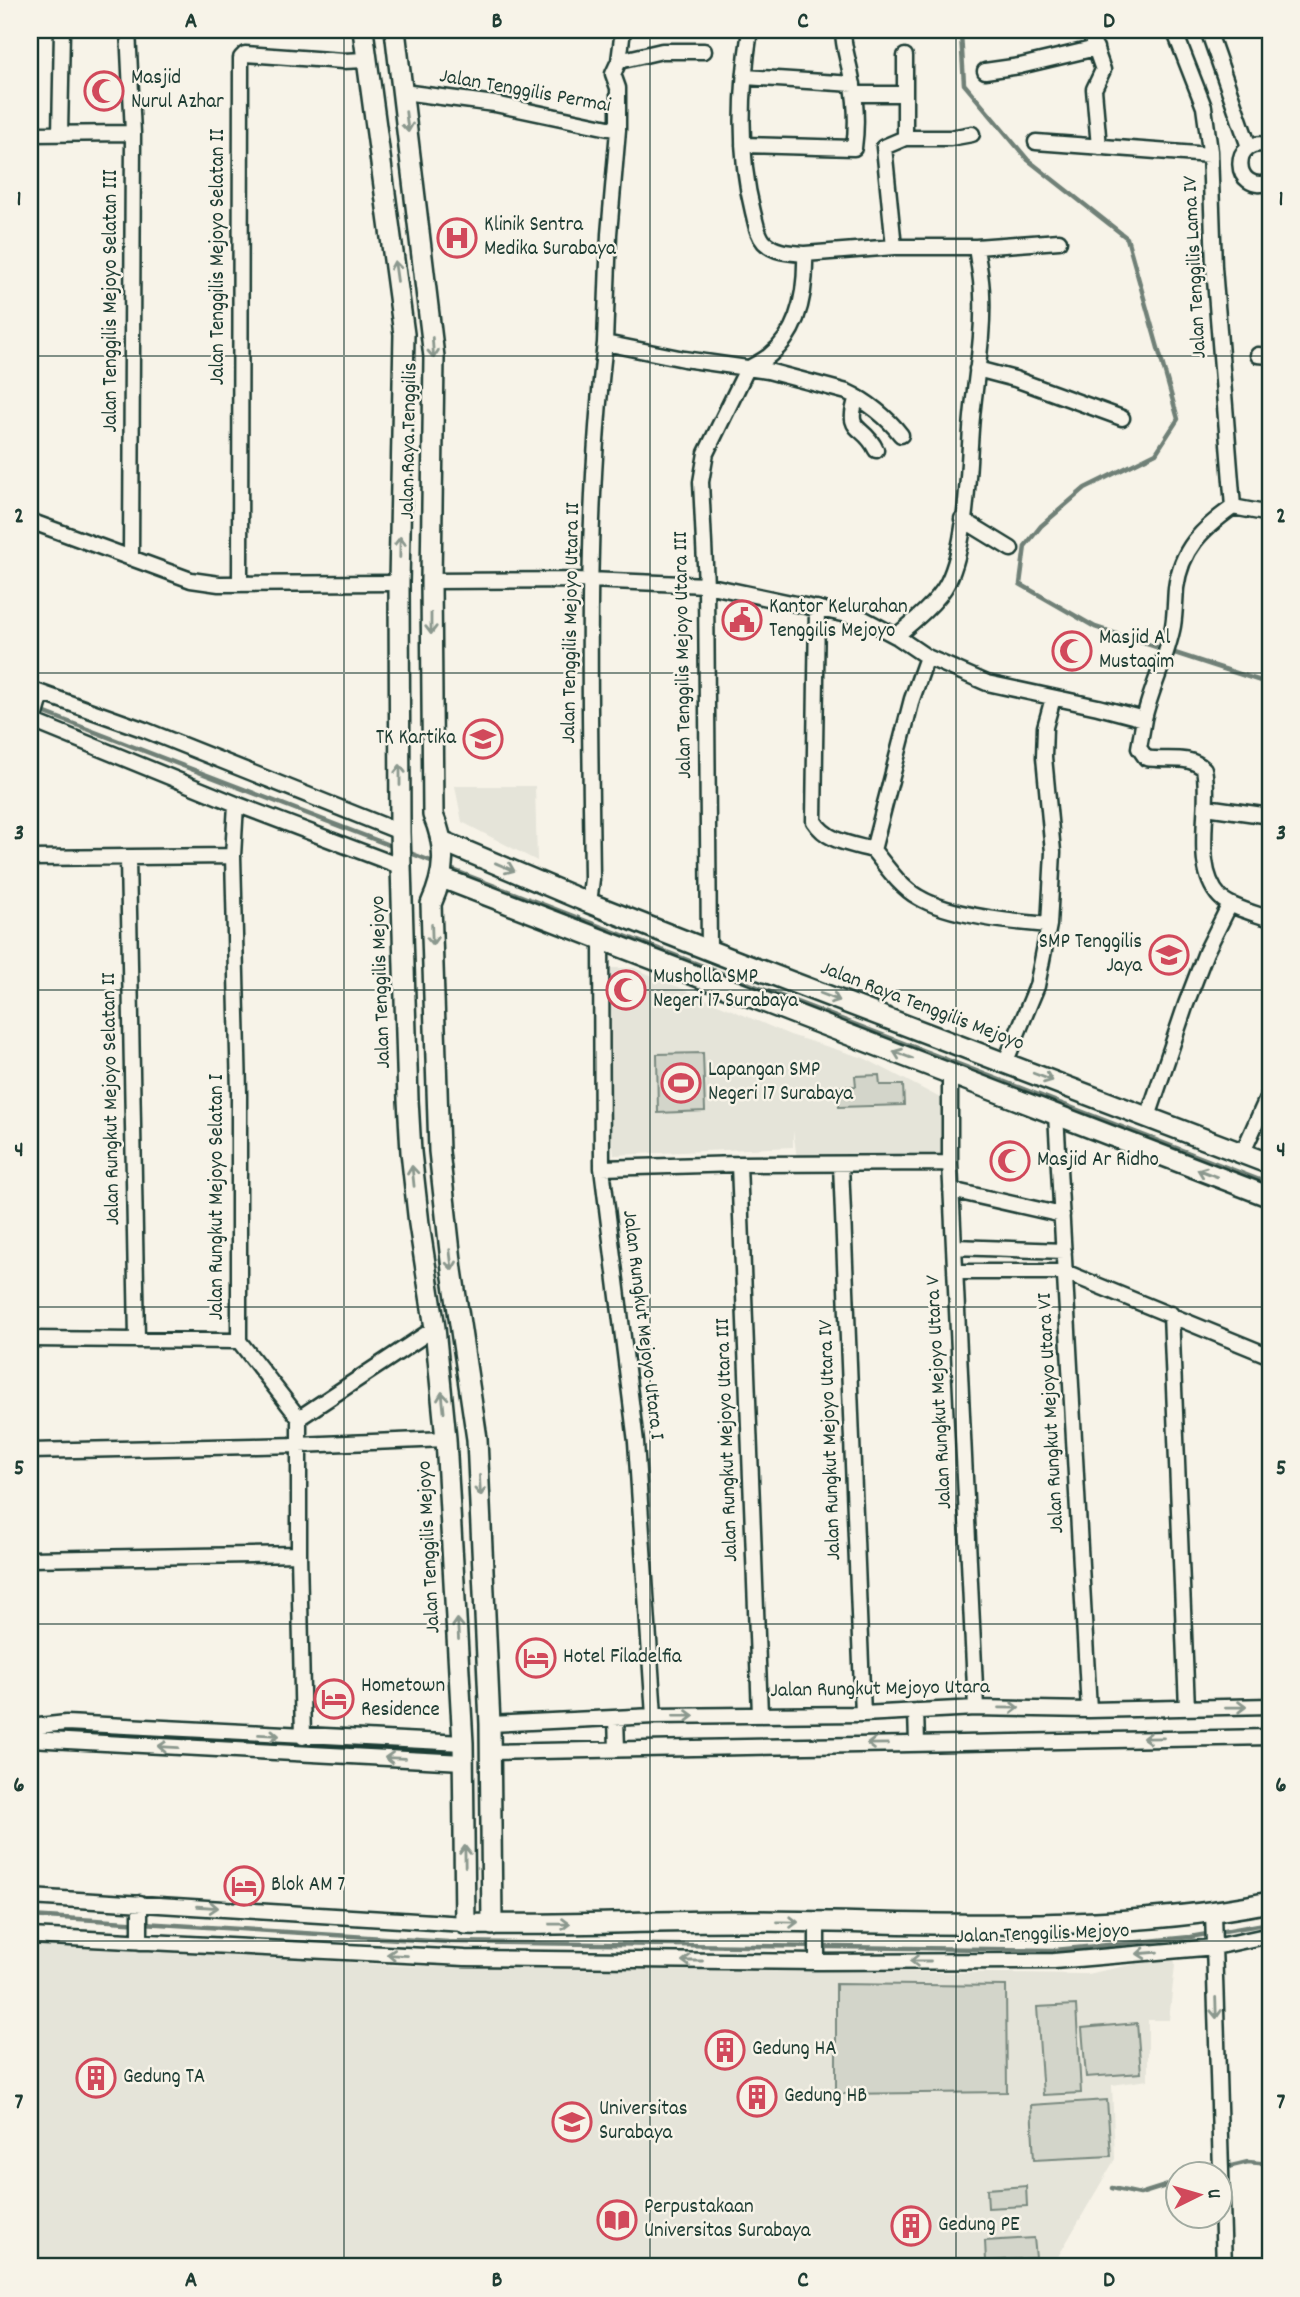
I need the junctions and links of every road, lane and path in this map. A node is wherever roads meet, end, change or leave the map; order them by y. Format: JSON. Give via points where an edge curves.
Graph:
{"nodes":[{"id":1,"x":62,"y":30,"type":"edge"},
{"id":2,"x":363,"y":30,"type":"edge"},
{"id":3,"x":395,"y":30,"type":"edge"},
{"id":4,"x":623,"y":30,"type":"edge"},
{"id":5,"x":750,"y":30,"type":"edge"},
{"id":6,"x":843,"y":30,"type":"edge"},
{"id":7,"x":1089,"y":30,"type":"edge"},
{"id":8,"x":1174,"y":30,"type":"edge"},
{"id":9,"x":1208,"y":30,"type":"edge"},
{"id":10,"x":129,"y":37,"type":"edge"},
{"id":11,"x":1096,"y":48,"type":"junction"},
{"id":12,"x":704,"y":51,"type":"dead end"},
{"id":13,"x":905,"y":56,"type":"dead end"},
{"id":14,"x":366,"y":60,"type":"junction"},
{"id":15,"x":618,"y":61,"type":"junction"},
{"id":16,"x":985,"y":71,"type":"dead end"},
{"id":17,"x":745,"y":77,"type":"junction"},
{"id":18,"x":853,"y":89,"type":"junction"},
{"id":19,"x":403,"y":92,"type":"junction"},
{"id":20,"x":905,"y":94,"type":"junction"},
{"id":21,"x":618,"y":130,"type":"junction"},
{"id":22,"x":30,"y":134,"type":"edge"},
{"id":23,"x":60,"y":134,"type":"junction"},
{"id":24,"x":133,"y":134,"type":"junction"},
{"id":25,"x":972,"y":134,"type":"dead end"},
{"id":26,"x":905,"y":138,"type":"junction"},
{"id":27,"x":1036,"y":142,"type":"dead end"},
{"id":28,"x":743,"y":145,"type":"junction"},
{"id":29,"x":1270,"y":146,"type":"edge"},
{"id":30,"x":1099,"y":147,"type":"junction"},
{"id":31,"x":1249,"y":147,"type":"junction"},
{"id":32,"x":1210,"y":155,"type":"junction"},
{"id":33,"x":1270,"y":182,"type":"edge"},
{"id":34,"x":1059,"y":241,"type":"dead end"},
{"id":35,"x":894,"y":247,"type":"junction"},
{"id":36,"x":976,"y":247,"type":"junction"},
{"id":37,"x":805,"y":254,"type":"junction"},
{"id":38,"x":606,"y":343,"type":"junction"},
{"id":39,"x":747,"y":369,"type":"junction"},
{"id":40,"x":977,"y":369,"type":"junction"},
{"id":41,"x":857,"y":397,"type":"junction"},
{"id":42,"x":1122,"y":418,"type":"dead end"},
{"id":43,"x":901,"y":435,"type":"dead end"},
{"id":44,"x":401,"y":450,"type":"junction"},
{"id":45,"x":876,"y":450,"type":"dead end"},
{"id":46,"x":432,"y":451,"type":"junction"},
{"id":47,"x":1233,"y":507,"type":"junction"},
{"id":48,"x":1270,"y":514,"type":"edge"},
{"id":49,"x":962,"y":519,"type":"junction"},
{"id":50,"x":30,"y":521,"type":"edge"},
{"id":51,"x":1011,"y":549,"type":"dead end"},
{"id":52,"x":131,"y":558,"type":"junction"},
{"id":53,"x":589,"y":580,"type":"junction"},
{"id":54,"x":431,"y":581,"type":"junction"},
{"id":55,"x":399,"y":583,"type":"junction"},
{"id":56,"x":240,"y":584,"type":"junction"},
{"id":57,"x":706,"y":585,"type":"junction"},
{"id":58,"x":817,"y":608,"type":"junction"},
{"id":59,"x":896,"y":636,"type":"junction"},
{"id":60,"x":927,"y":657,"type":"junction"},
{"id":61,"x":38,"y":694,"type":"edge"},
{"id":62,"x":1053,"y":698,"type":"junction"},
{"id":63,"x":33,"y":719,"type":"edge"},
{"id":64,"x":1144,"y":719,"type":"junction"},
{"id":65,"x":400,"y":725,"type":"junction"},
{"id":66,"x":431,"y":727,"type":"junction"},
{"id":67,"x":236,"y":804,"type":"junction"},
{"id":68,"x":1206,"y":807,"type":"junction"},
{"id":69,"x":1270,"y":816,"type":"edge"},
{"id":70,"x":873,"y":850,"type":"junction"},
{"id":71,"x":401,"y":851,"type":"junction"},
{"id":72,"x":233,"y":856,"type":"junction"},
{"id":73,"x":128,"y":858,"type":"junction"},
{"id":74,"x":30,"y":859,"type":"edge"},
{"id":75,"x":442,"y":860,"type":"junction"},
{"id":76,"x":589,"y":903,"type":"junction"},
{"id":77,"x":1230,"y":904,"type":"junction"},
{"id":78,"x":1270,"y":919,"type":"edge"},
{"id":79,"x":1049,"y":925,"type":"junction"},
{"id":80,"x":601,"y":938,"type":"junction"},
{"id":81,"x":709,"y":950,"type":"junction"},
{"id":82,"x":738,"y":976,"type":"junction"},
{"id":83,"x":1005,"y":1063,"type":"junction"},
{"id":84,"x":950,"y":1073,"type":"junction"},
{"id":85,"x":1270,"y":1092,"type":"edge"},
{"id":86,"x":437,"y":1099,"type":"junction"},
{"id":87,"x":408,"y":1100,"type":"junction"},
{"id":88,"x":1056,"y":1114,"type":"junction"},
{"id":89,"x":1147,"y":1117,"type":"junction"},
{"id":90,"x":1168,"y":1141,"type":"junction"},
{"id":91,"x":1242,"y":1154,"type":"junction"},
{"id":92,"x":950,"y":1163,"type":"junction"},
{"id":93,"x":739,"y":1164,"type":"junction"},
{"id":94,"x":841,"y":1164,"type":"junction"},
{"id":95,"x":1270,"y":1164,"type":"edge"},
{"id":96,"x":602,"y":1168,"type":"junction"},
{"id":97,"x":951,"y":1190,"type":"junction"},
{"id":98,"x":1270,"y":1197,"type":"edge"},
{"id":99,"x":1062,"y":1215,"type":"junction"},
{"id":100,"x":954,"y":1247,"type":"junction"},
{"id":101,"x":1064,"y":1251,"type":"junction"},
{"id":102,"x":955,"y":1272,"type":"junction"},
{"id":103,"x":1065,"y":1272,"type":"junction"},
{"id":104,"x":1171,"y":1314,"type":"junction"},
{"id":105,"x":435,"y":1328,"type":"junction"},
{"id":106,"x":30,"y":1339,"type":"edge"},
{"id":107,"x":136,"y":1339,"type":"junction"},
{"id":108,"x":239,"y":1340,"type":"junction"},
{"id":109,"x":1270,"y":1356,"type":"edge"},
{"id":110,"x":299,"y":1418,"type":"junction"},
{"id":111,"x":446,"y":1439,"type":"junction"},
{"id":112,"x":298,"y":1445,"type":"junction"},
{"id":113,"x":30,"y":1451,"type":"edge"},
{"id":114,"x":299,"y":1554,"type":"junction"},
{"id":115,"x":30,"y":1559,"type":"edge"},
{"id":116,"x":484,"y":1564,"type":"junction"},
{"id":117,"x":455,"y":1567,"type":"junction"},
{"id":118,"x":1270,"y":1706,"type":"edge"},
{"id":119,"x":976,"y":1708,"type":"junction"},
{"id":120,"x":1187,"y":1708,"type":"junction"},
{"id":121,"x":1089,"y":1710,"type":"junction"},
{"id":122,"x":916,"y":1711,"type":"junction"},
{"id":123,"x":760,"y":1714,"type":"junction"},
{"id":124,"x":863,"y":1714,"type":"junction"},
{"id":125,"x":654,"y":1716,"type":"junction"},
{"id":126,"x":615,"y":1718,"type":"junction"},
{"id":127,"x":490,"y":1724,"type":"junction"},
{"id":128,"x":30,"y":1727,"type":"edge"},
{"id":129,"x":303,"y":1737,"type":"junction"},
{"id":130,"x":1270,"y":1737,"type":"edge"},
{"id":131,"x":30,"y":1739,"type":"edge"},
{"id":132,"x":917,"y":1743,"type":"junction"},
{"id":133,"x":617,"y":1749,"type":"junction"},
{"id":134,"x":491,"y":1752,"type":"junction"},
{"id":135,"x":463,"y":1753,"type":"junction"},
{"id":136,"x":30,"y":1897,"type":"edge"},
{"id":137,"x":465,"y":1900,"type":"junction"},
{"id":138,"x":492,"y":1900,"type":"junction"},
{"id":139,"x":1270,"y":1902,"type":"edge"},
{"id":140,"x":141,"y":1908,"type":"junction"},
{"id":141,"x":1213,"y":1917,"type":"junction"},
{"id":142,"x":465,"y":1924,"type":"junction"},
{"id":143,"x":492,"y":1925,"type":"junction"},
{"id":144,"x":817,"y":1927,"type":"junction"},
{"id":145,"x":30,"y":1936,"type":"edge"},
{"id":146,"x":1270,"y":1936,"type":"edge"},
{"id":147,"x":141,"y":1938,"type":"junction"},
{"id":148,"x":1214,"y":1944,"type":"junction"},
{"id":149,"x":817,"y":1958,"type":"junction"},
{"id":150,"x":1224,"y":2267,"type":"edge"}],
"edges":[{"from":1,"to":23,"type":"street"},
{"from":2,"to":14,"type":"main road","name":"Jalan Raya Tenggilis"},
{"from":3,"to":19,"type":"main road","name":"Jalan Raya Tenggilis"},
{"from":4,"to":15,"type":"street"},
{"from":5,"to":17,"type":"street"},
{"from":6,"to":18,"type":"street"},
{"from":7,"to":11,"type":"street"},
{"from":8,"to":32,"type":"street","name":"Jalan Tenggilis Lama IV","via":[[1203,107]]},
{"from":9,"to":31,"type":"street"},
{"from":10,"to":24,"type":"street","name":"Jalan Tenggilis Mejoyo Selatan III"},
{"from":11,"to":16,"type":"street"},
{"from":11,"to":30,"type":"street","via":[[1103,70],[1094,89]]},
{"from":12,"to":15,"type":"street","via":[[662,51]]},
{"from":13,"to":20,"type":"street"},
{"from":44,"to":14,"type":"main road","name":"Jalan Raya Tenggilis","one_way":true,"via":[[404,334]]},
{"from":14,"to":56,"type":"street","name":"Jalan Tenggilis Mejoyo Selatan II","via":[[245,54],[241,58]]},
{"from":15,"to":21,"type":"street","via":[[613,76],[618,88]]},
{"from":17,"to":18,"type":"street"},
{"from":17,"to":28,"type":"street"},
{"from":18,"to":20,"type":"street"},
{"from":18,"to":28,"type":"street","via":[[854,148]]},
{"from":19,"to":21,"type":"street","name":"Jalan Tenggilis Permai","via":[[495,104]]},
{"from":19,"to":46,"type":"main road","name":"Jalan Raya Tenggilis","one_way":true,"via":[[432,337]]},
{"from":20,"to":26,"type":"street"},
{"from":21,"to":38,"type":"street","name":"Jalan Tenggilis Permai","via":[[608,234]]},
{"from":22,"to":23,"type":"street"},
{"from":23,"to":24,"type":"street"},
{"from":24,"to":52,"type":"street","name":"Jalan Tenggilis Mejoyo Selatan III"},
{"from":25,"to":26,"type":"street"},
{"from":26,"to":35,"type":"street","via":[[884,147]]},
{"from":27,"to":30,"type":"street"},
{"from":28,"to":37,"type":"street","via":[[758,234],[776,250]]},
{"from":29,"to":31,"type":"street"},
{"from":30,"to":32,"type":"street"},
{"from":31,"to":33,"type":"street","via":[[1241,157],[1242,174],[1256,185]]},
{"from":32,"to":47,"type":"street","name":"Jalan Tenggilis Lama IV"},
{"from":34,"to":36,"type":"street"},
{"from":35,"to":36,"type":"street"},
{"from":35,"to":37,"type":"street"},
{"from":36,"to":40,"type":"street","via":[[982,295]]},
{"from":37,"to":39,"type":"street","via":[[802,303],[790,332],[771,355]]},
{"from":38,"to":39,"type":"street"},
{"from":38,"to":53,"type":"street","name":"Jalan Tenggilis Mejoyo Utara II"},
{"from":39,"to":41,"type":"street"},
{"from":39,"to":57,"type":"street","name":"Jalan Tenggilis Mejoyo Utara III","via":[[706,453],[701,482]]},
{"from":40,"to":42,"type":"street"},
{"from":40,"to":49,"type":"street"},
{"from":41,"to":43,"type":"street"},
{"from":41,"to":45,"type":"street","via":[[853,423]]},
{"from":44,"to":46,"type":"main road"},
{"from":55,"to":44,"type":"main road","name":"Jalan Raya Tenggilis","one_way":true},
{"from":46,"to":54,"type":"main road","name":"Jalan Raya Tenggilis"},
{"from":47,"to":48,"type":"street"},
{"from":47,"to":64,"type":"street","via":[[1207,525],[1188,550],[1177,585],[1173,626]]},
{"from":49,"to":51,"type":"street"},
{"from":49,"to":59,"type":"street","via":[[948,583],[936,601]]},
{"from":50,"to":52,"type":"street"},
{"from":52,"to":56,"type":"street","via":[[182,578]]},
{"from":53,"to":54,"type":"street"},
{"from":53,"to":57,"type":"street"},
{"from":53,"to":76,"type":"street","name":"Jalan Tenggilis Mejoyo Utara II"},
{"from":54,"to":66,"type":"main road","name":"Jalan Raya Tenggilis","one_way":true},
{"from":55,"to":56,"type":"street"},
{"from":55,"to":65,"type":"main road","name":"Jalan Raya Tenggilis"},
{"from":57,"to":58,"type":"street"},
{"from":57,"to":81,"type":"street","name":"Jalan Tenggilis Mejoyo Utara III"},
{"from":58,"to":59,"type":"street","via":[[862,618]]},
{"from":58,"to":70,"type":"street","via":[[814,821],[829,838]]},
{"from":59,"to":60,"type":"street"},
{"from":60,"to":62,"type":"street","via":[[987,683]]},
{"from":60,"to":70,"type":"street"},
{"from":61,"to":63,"type":"street"},
{"from":61,"to":71,"type":"street","via":[[145,730]]},
{"from":62,"to":64,"type":"street"},
{"from":62,"to":79,"type":"street","via":[[1045,727],[1044,757],[1053,852]]},
{"from":63,"to":67,"type":"street"},
{"from":64,"to":68,"type":"street","via":[[1142,754],[1158,760],[1196,762],[1205,772]]},
{"from":65,"to":66,"type":"main road"},
{"from":71,"to":65,"type":"main road","name":"Jalan Raya Tenggilis","one_way":true},
{"from":66,"to":75,"type":"main road","name":"Jalan Raya Tenggilis","via":[[433,815]]},
{"from":67,"to":71,"type":"street"},
{"from":67,"to":72,"type":"street","name":"Jalan Rungkut Mejoyo Selatan I"},
{"from":68,"to":69,"type":"street"},
{"from":68,"to":77,"type":"street","via":[[1206,868],[1220,897]]},
{"from":70,"to":79,"type":"street","via":[[917,897],[966,914]]},
{"from":71,"to":87,"type":"main road","name":"Jalan Tenggilis Mejoyo"},
{"from":72,"to":73,"type":"street"},
{"from":72,"to":108,"type":"street","name":"Jalan Rungkut Mejoyo Selatan I"},
{"from":73,"to":74,"type":"street"},
{"from":73,"to":107,"type":"street","name":"Jalan Rungkut Mejoyo Selatan II"},
{"from":75,"to":76,"type":"main road","name":"Jalan Raya Tenggilis Mejoyo","one_way":true},
{"from":75,"to":80,"type":"main road","name":"Jalan Raya Tenggilis Mejoyo"},
{"from":75,"to":86,"type":"main road","one_way":true,"via":[[430,905]]},
{"from":76,"to":81,"type":"main road","name":"Jalan Raya Tenggilis Mejoyo"},
{"from":77,"to":78,"type":"street"},
{"from":77,"to":89,"type":"street","via":[[1206,952]]},
{"from":79,"to":83,"type":"street","via":[[1037,986]]},
{"from":80,"to":82,"type":"main road","name":"Jalan Raya Tenggilis Mejoyo"},
{"from":80,"to":96,"type":"street","name":"Jalan Rungkut Mejoyo Utara I"},
{"from":81,"to":82,"type":"main road","name":"Jalan Raya Tenggilis Mejoyo"},
{"from":82,"to":83,"type":"main road","name":"Jalan Raya Tenggilis Mejoyo","one_way":true},
{"from":84,"to":82,"type":"main road","name":"Jalan Raya Tenggilis Mejoyo","one_way":true},
{"from":83,"to":89,"type":"main road","name":"Jalan Raya Tenggilis Mejoyo","one_way":true},
{"from":84,"to":88,"type":"main road","name":"Jalan Raya Tenggilis Mejoyo"},
{"from":84,"to":92,"type":"street","name":"Jalan Rungkut Mejoyo Utara V"},
{"from":85,"to":91,"type":"street"},
{"from":86,"to":87,"type":"main road"},
{"from":86,"to":116,"type":"main road","one_way":true,"via":[[452,1270],[477,1439]]},
{"from":105,"to":87,"type":"main road","name":"Jalan Tenggilis Mejoyo","one_way":true,"via":[[419,1224]]},
{"from":88,"to":90,"type":"main road","name":"Jalan Raya Tenggilis Mejoyo"},
{"from":88,"to":99,"type":"street","name":"Jalan Rungkut Mejoyo Utara VI"},
{"from":89,"to":90,"type":"main road","name":"Jalan Raya Tenggilis Mejoyo"},
{"from":90,"to":91,"type":"main road","name":"Jalan Raya Tenggilis Mejoyo"},
{"from":98,"to":90,"type":"main road","name":"Jalan Raya Tenggilis Mejoyo","one_way":true},
{"from":91,"to":95,"type":"main road","name":"Jalan Raya Tenggilis Mejoyo"},
{"from":92,"to":94,"type":"street"},
{"from":92,"to":97,"type":"street","name":"Jalan Rungkut Mejoyo Utara V"},
{"from":93,"to":94,"type":"street"},
{"from":93,"to":96,"type":"street"},
{"from":93,"to":123,"type":"street","name":"Jalan Rungkut Mejoyo Utara III"},
{"from":94,"to":124,"type":"street","name":"Jalan Rungkut Mejoyo Utara IV"},
{"from":96,"to":125,"type":"street","name":"Jalan Rungkut Mejoyo Utara I","via":[[636,1442]]},
{"from":97,"to":99,"type":"street"},
{"from":97,"to":100,"type":"street","name":"Jalan Rungkut Mejoyo Utara V"},
{"from":99,"to":101,"type":"street","name":"Jalan Rungkut Mejoyo Utara VI"},
{"from":100,"to":101,"type":"street"},
{"from":100,"to":102,"type":"street","name":"Jalan Rungkut Mejoyo Utara V"},
{"from":101,"to":103,"type":"street","name":"Jalan Rungkut Mejoyo Utara VI"},
{"from":102,"to":103,"type":"street"},
{"from":102,"to":119,"type":"street","name":"Jalan Rungkut Mejoyo Utara V"},
{"from":103,"to":104,"type":"street"},
{"from":103,"to":121,"type":"street","name":"Jalan Rungkut Mejoyo Utara VI"},
{"from":104,"to":109,"type":"street"},
{"from":104,"to":120,"type":"street"},
{"from":105,"to":110,"type":"street"},
{"from":111,"to":105,"type":"main road","name":"Jalan Tenggilis Mejoyo","one_way":true},
{"from":106,"to":107,"type":"street"},
{"from":107,"to":108,"type":"street"},
{"from":108,"to":110,"type":"street","name":"Jalan Rungkut Mejoyo Selatan I"},
{"from":110,"to":112,"type":"street"},
{"from":111,"to":112,"type":"street"},
{"from":111,"to":117,"type":"main road","name":"Jalan Tenggilis Mejoyo"},
{"from":112,"to":113,"type":"street"},
{"from":112,"to":114,"type":"street"},
{"from":114,"to":115,"type":"street"},
{"from":114,"to":129,"type":"street"},
{"from":116,"to":117,"type":"main road"},
{"from":116,"to":127,"type":"main road"},
{"from":135,"to":117,"type":"main road","name":"Jalan Tenggilis Mejoyo","one_way":true},
{"from":120,"to":118,"type":"street","name":"Jalan Rungkut Mejoyo Utara","one_way":true},
{"from":119,"to":121,"type":"street","name":"Jalan Rungkut Mejoyo Utara","one_way":true},
{"from":119,"to":122,"type":"street","name":"Jalan Rungkut Mejoyo Utara"},
{"from":120,"to":121,"type":"street","name":"Jalan Rungkut Mejoyo Utara"},
{"from":122,"to":124,"type":"street","name":"Jalan Rungkut Mejoyo Utara"},
{"from":122,"to":132,"type":"street"},
{"from":123,"to":124,"type":"street","name":"Jalan Rungkut Mejoyo Utara"},
{"from":125,"to":123,"type":"street","name":"Jalan Rungkut Mejoyo Utara","one_way":true},
{"from":125,"to":126,"type":"street","name":"Jalan Rungkut Mejoyo Utara"},
{"from":126,"to":127,"type":"street","name":"Jalan Rungkut Mejoyo Utara"},
{"from":126,"to":133,"type":"street"},
{"from":127,"to":134,"type":"main road"},
{"from":128,"to":129,"type":"street","one_way":true,"via":[[66,1723]]},
{"from":129,"to":135,"type":"street"},
{"from":130,"to":132,"type":"street","one_way":true},
{"from":135,"to":131,"type":"street","one_way":true},
{"from":132,"to":133,"type":"street","one_way":true},
{"from":133,"to":134,"type":"street"},
{"from":134,"to":138,"type":"main road"},
{"from":137,"to":135,"type":"main road","name":"Jalan Tenggilis Mejoyo","one_way":true},
{"from":136,"to":140,"type":"street"},
{"from":137,"to":138,"type":"main road","via":[[475,1907]]},
{"from":137,"to":142,"type":"main road","name":"Jalan Tenggilis Mejoyo"},
{"from":138,"to":143,"type":"main road"},
{"from":139,"to":141,"type":"main road","name":"Jalan Tenggilis Mejoyo"},
{"from":140,"to":142,"type":"street","one_way":true},
{"from":140,"to":147,"type":"street"},
{"from":141,"to":144,"type":"main road","name":"Jalan Tenggilis Mejoyo"},
{"from":141,"to":148,"type":"street"},
{"from":142,"to":143,"type":"main road","name":"Jalan Tenggilis Mejoyo"},
{"from":143,"to":144,"type":"main road","name":"Jalan Tenggilis Mejoyo","one_way":true,"via":[[756,1921]]},
{"from":144,"to":149,"type":"street"},
{"from":145,"to":147,"type":"street","name":"Jalan Tenggilis Mejoyo"},
{"from":146,"to":148,"type":"street","name":"Jalan Tenggilis Mejoyo"},
{"from":149,"to":147,"type":"street","name":"Jalan Tenggilis Mejoyo","one_way":true,"via":[[465,1958]]},
{"from":148,"to":149,"type":"street","name":"Jalan Tenggilis Mejoyo","one_way":true,"via":[[1054,1961]]},
{"from":148,"to":150,"type":"street","one_way":true}]}
